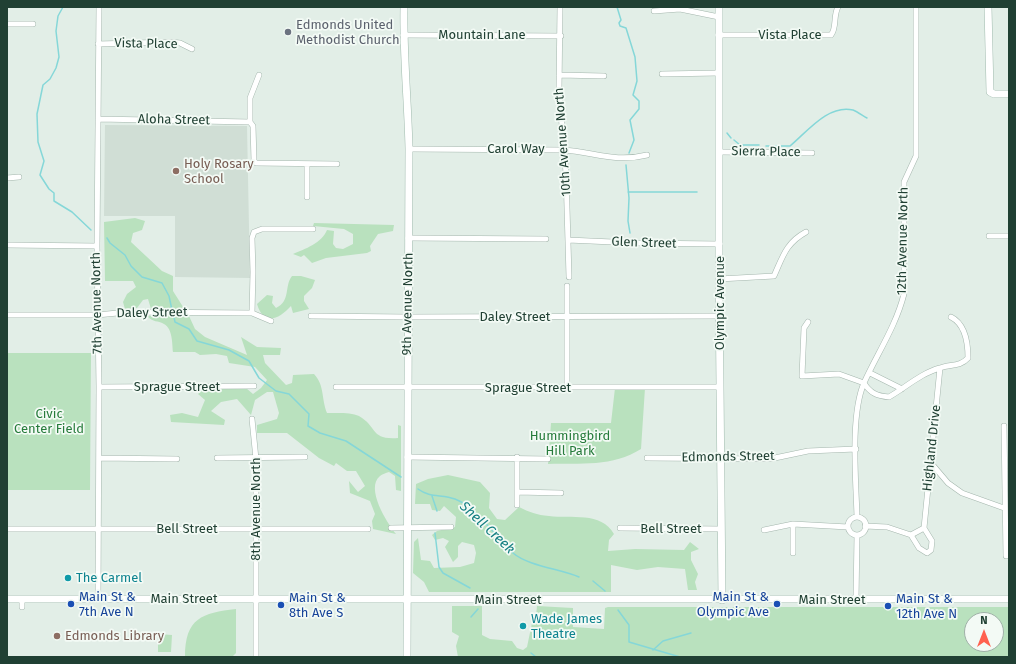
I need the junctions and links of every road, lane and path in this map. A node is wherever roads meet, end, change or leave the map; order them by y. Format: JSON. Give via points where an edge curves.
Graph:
{"nodes":[{"id":1,"x":99,"y":7,"type":"edge"},
{"id":2,"x":404,"y":7,"type":"edge"},
{"id":3,"x":560,"y":7,"type":"edge"},
{"id":4,"x":719,"y":7,"type":"edge"},
{"id":5,"x":838,"y":7,"type":"edge"},
{"id":6,"x":916,"y":7,"type":"edge"},
{"id":7,"x":988,"y":7,"type":"edge"},
{"id":8,"x":654,"y":11,"type":"dead end"},
{"id":9,"x":719,"y":18,"type":"junction"},
{"id":10,"x":7,"y":24,"type":"edge"},
{"id":11,"x":33,"y":24,"type":"dead end"},
{"id":12,"x":403,"y":35,"type":"junction"},
{"id":13,"x":718,"y":35,"type":"junction"},
{"id":14,"x":561,"y":36,"type":"junction"},
{"id":15,"x":98,"y":44,"type":"junction"},
{"id":16,"x":192,"y":49,"type":"dead end"},
{"id":17,"x":719,"y":73,"type":"junction"},
{"id":18,"x":662,"y":74,"type":"dead end"},
{"id":19,"x":259,"y":75,"type":"dead end"},
{"id":20,"x":560,"y":75,"type":"junction"},
{"id":21,"x":604,"y":76,"type":"dead end"},
{"id":22,"x":1009,"y":94,"type":"edge"},
{"id":23,"x":98,"y":119,"type":"junction"},
{"id":24,"x":250,"y":122,"type":"junction"},
{"id":25,"x":409,"y":149,"type":"junction"},
{"id":26,"x":563,"y":150,"type":"junction"},
{"id":27,"x":720,"y":152,"type":"junction"},
{"id":28,"x":812,"y":153,"type":"dead end"},
{"id":29,"x":647,"y":155,"type":"dead end"},
{"id":30,"x":307,"y":164,"type":"junction"},
{"id":31,"x":337,"y":164,"type":"dead end"},
{"id":32,"x":19,"y":177,"type":"dead end"},
{"id":33,"x":7,"y":178,"type":"edge"},
{"id":34,"x":307,"y":197,"type":"dead end"},
{"id":35,"x":313,"y":229,"type":"dead end"},
{"id":36,"x":806,"y":232,"type":"dead end"},
{"id":37,"x":989,"y":236,"type":"dead end"},
{"id":38,"x":1009,"y":236,"type":"edge"},
{"id":39,"x":408,"y":238,"type":"junction"},
{"id":40,"x":546,"y":238,"type":"dead end"},
{"id":41,"x":568,"y":240,"type":"junction"},
{"id":42,"x":720,"y":244,"type":"junction"},
{"id":43,"x":7,"y":245,"type":"edge"},
{"id":44,"x":97,"y":246,"type":"junction"},
{"id":45,"x":569,"y":277,"type":"dead end"},
{"id":46,"x":719,"y":279,"type":"junction"},
{"id":47,"x":567,"y":286,"type":"dead end"},
{"id":48,"x":252,"y":313,"type":"junction"},
{"id":49,"x":97,"y":315,"type":"junction"},
{"id":50,"x":7,"y":316,"type":"edge"},
{"id":51,"x":311,"y":316,"type":"dead end"},
{"id":52,"x":719,"y":316,"type":"junction"},
{"id":53,"x":407,"y":317,"type":"junction"},
{"id":54,"x":566,"y":317,"type":"junction"},
{"id":55,"x":951,"y":317,"type":"dead end"},
{"id":56,"x":271,"y":320,"type":"dead end"},
{"id":57,"x":808,"y":322,"type":"dead end"},
{"id":58,"x":940,"y":368,"type":"junction"},
{"id":59,"x":870,"y":373,"type":"junction"},
{"id":60,"x":864,"y":383,"type":"junction"},
{"id":61,"x":254,"y":386,"type":"dead end"},
{"id":62,"x":99,"y":387,"type":"junction"},
{"id":63,"x":336,"y":387,"type":"dead end"},
{"id":64,"x":720,"y":387,"type":"junction"},
{"id":65,"x":408,"y":388,"type":"junction"},
{"id":66,"x":567,"y":388,"type":"junction"},
{"id":67,"x":902,"y":389,"type":"junction"},
{"id":68,"x":252,"y":419,"type":"dead end"},
{"id":69,"x":1004,"y":426,"type":"dead end"},
{"id":70,"x":856,"y":449,"type":"junction"},
{"id":71,"x":305,"y":457,"type":"dead end"},
{"id":72,"x":99,"y":458,"type":"junction"},
{"id":73,"x":217,"y":458,"type":"dead end"},
{"id":74,"x":407,"y":458,"type":"junction"},
{"id":75,"x":517,"y":458,"type":"junction"},
{"id":76,"x":647,"y":458,"type":"dead end"},
{"id":77,"x":178,"y":459,"type":"dead end"},
{"id":78,"x":256,"y":459,"type":"junction"},
{"id":79,"x":548,"y":459,"type":"dead end"},
{"id":80,"x":721,"y":459,"type":"junction"},
{"id":81,"x":931,"y":463,"type":"junction"},
{"id":82,"x":518,"y":492,"type":"junction"},
{"id":83,"x":561,"y":494,"type":"dead end"},
{"id":84,"x":517,"y":505,"type":"dead end"},
{"id":85,"x":1004,"y":508,"type":"junction"},
{"id":86,"x":857,"y":517,"type":"junction"},
{"id":87,"x":793,"y":524,"type":"junction"},
{"id":88,"x":865,"y":526,"type":"junction"},
{"id":89,"x":451,"y":527,"type":"dead end"},
{"id":90,"x":848,"y":527,"type":"junction"},
{"id":91,"x":7,"y":528,"type":"edge"},
{"id":92,"x":256,"y":528,"type":"junction"},
{"id":93,"x":391,"y":528,"type":"dead end"},
{"id":94,"x":406,"y":528,"type":"junction"},
{"id":95,"x":620,"y":528,"type":"dead end"},
{"id":96,"x":924,"y":528,"type":"junction"},
{"id":97,"x":98,"y":529,"type":"junction"},
{"id":98,"x":368,"y":529,"type":"dead end"},
{"id":99,"x":722,"y":529,"type":"junction"},
{"id":100,"x":764,"y":530,"type":"dead end"},
{"id":101,"x":857,"y":535,"type":"junction"},
{"id":102,"x":911,"y":535,"type":"junction"},
{"id":103,"x":793,"y":553,"type":"dead end"},
{"id":104,"x":1006,"y":556,"type":"dead end"},
{"id":105,"x":98,"y":598,"type":"junction"},
{"id":106,"x":7,"y":599,"type":"edge"},
{"id":107,"x":22,"y":599,"type":"junction"},
{"id":108,"x":256,"y":600,"type":"junction"},
{"id":109,"x":407,"y":600,"type":"junction"},
{"id":110,"x":722,"y":600,"type":"junction"},
{"id":111,"x":856,"y":600,"type":"junction"},
{"id":112,"x":1009,"y":600,"type":"edge"},
{"id":113,"x":22,"y":607,"type":"dead end"},
{"id":114,"x":256,"y":657,"type":"edge"},
{"id":115,"x":407,"y":657,"type":"edge"}],
"edges":[{"from":1,"to":15,"type":"street","name":"7th Avenue North"},
{"from":2,"to":12,"type":"street","name":"9th Avenue North"},
{"from":3,"to":14,"type":"street","name":"10th Avenue North"},
{"from":4,"to":9,"type":"street","name":"Olympic Avenue"},
{"from":5,"to":13,"type":"street","name":"Vista Place","via":[[834,13],[834,32],[831,35]]},
{"from":6,"to":59,"type":"street","name":"12th Avenue North","via":[[916,156],[904,182],[904,294],[899,311]]},
{"from":7,"to":22,"type":"street","via":[[990,92]]},
{"from":8,"to":9,"type":"street","via":[[680,9]]},
{"from":9,"to":13,"type":"street","name":"Olympic Avenue"},
{"from":10,"to":11,"type":"street"},
{"from":12,"to":14,"type":"street","name":"Mountain Lane"},
{"from":12,"to":25,"type":"street","name":"9th Avenue North"},
{"from":13,"to":17,"type":"street","name":"Olympic Avenue"},
{"from":14,"to":20,"type":"street","name":"10th Avenue North"},
{"from":15,"to":16,"type":"street","name":"Vista Place","via":[[171,42]]},
{"from":15,"to":23,"type":"street","name":"7th Avenue North"},
{"from":17,"to":18,"type":"street"},
{"from":17,"to":27,"type":"street","name":"Olympic Avenue"},
{"from":19,"to":24,"type":"street","via":[[250,98]]},
{"from":20,"to":21,"type":"street"},
{"from":20,"to":26,"type":"street","name":"10th Avenue North"},
{"from":23,"to":24,"type":"street","name":"Aloha Street"},
{"from":23,"to":44,"type":"street","name":"7th Avenue North"},
{"from":24,"to":30,"type":"street","via":[[253,126],[256,163]]},
{"from":25,"to":26,"type":"street","name":"Carol Way"},
{"from":25,"to":39,"type":"street","name":"9th Avenue North"},
{"from":26,"to":29,"type":"street","name":"Carol Way","via":[[577,150],[612,158],[631,159]]},
{"from":26,"to":41,"type":"street","name":"10th Avenue North"},
{"from":27,"to":28,"type":"street","name":"Sierra Place"},
{"from":27,"to":42,"type":"street","name":"Olympic Avenue"},
{"from":30,"to":31,"type":"street"},
{"from":30,"to":34,"type":"street"},
{"from":32,"to":33,"type":"street"},
{"from":35,"to":48,"type":"street","via":[[262,229],[254,232]]},
{"from":36,"to":46,"type":"street","via":[[787,247],[774,276]]},
{"from":37,"to":38,"type":"street"},
{"from":39,"to":40,"type":"street"},
{"from":39,"to":53,"type":"street","name":"9th Avenue North"},
{"from":41,"to":42,"type":"street","name":"Glen Street"},
{"from":41,"to":45,"type":"street","name":"10th Avenue North"},
{"from":42,"to":46,"type":"street","name":"Olympic Avenue"},
{"from":43,"to":44,"type":"street"},
{"from":44,"to":49,"type":"street","name":"7th Avenue North"},
{"from":46,"to":52,"type":"street","name":"Olympic Avenue"},
{"from":47,"to":54,"type":"street"},
{"from":48,"to":49,"type":"street","name":"Daley Street","via":[[128,312]]},
{"from":48,"to":56,"type":"street","name":"Daley Street"},
{"from":49,"to":50,"type":"street","name":"Daley Street"},
{"from":49,"to":62,"type":"street","name":"7th Avenue North"},
{"from":51,"to":53,"type":"street","name":"Daley Street"},
{"from":52,"to":54,"type":"street","name":"Daley Street"},
{"from":52,"to":64,"type":"street","name":"Olympic Avenue"},
{"from":53,"to":54,"type":"street","name":"Daley Street"},
{"from":53,"to":65,"type":"street","name":"9th Avenue North"},
{"from":54,"to":66,"type":"street"},
{"from":55,"to":58,"type":"street","via":[[958,320],[968,343],[968,358],[963,363]]},
{"from":57,"to":60,"type":"street","via":[[804,328],[802,376],[840,374]]},
{"from":58,"to":67,"type":"street","via":[[922,375]]},
{"from":58,"to":81,"type":"street","name":"Highland Drive"},
{"from":59,"to":60,"type":"street","name":"12th Avenue North"},
{"from":59,"to":67,"type":"street"},
{"from":60,"to":67,"type":"street","via":[[869,391],[882,397],[888,397]]},
{"from":60,"to":70,"type":"street","name":"12th Avenue North","via":[[857,409]]},
{"from":61,"to":62,"type":"street","name":"Sprague Street"},
{"from":62,"to":72,"type":"street","name":"7th Avenue North"},
{"from":63,"to":65,"type":"street","name":"Sprague Street"},
{"from":64,"to":66,"type":"street","name":"Sprague Street"},
{"from":64,"to":80,"type":"street","name":"Olympic Avenue"},
{"from":65,"to":66,"type":"street","name":"Sprague Street"},
{"from":65,"to":74,"type":"street","name":"9th Avenue North"},
{"from":68,"to":78,"type":"street","name":"8th Avenue North"},
{"from":69,"to":85,"type":"street"},
{"from":70,"to":80,"type":"street","name":"Edmonds Street","via":[[808,451],[770,459]]},
{"from":70,"to":86,"type":"street","name":"12th Avenue North"},
{"from":71,"to":78,"type":"street"},
{"from":72,"to":77,"type":"street"},
{"from":72,"to":97,"type":"street","name":"7th Avenue North"},
{"from":73,"to":78,"type":"street"},
{"from":74,"to":75,"type":"street"},
{"from":74,"to":94,"type":"street","name":"9th Avenue North"},
{"from":75,"to":79,"type":"street"},
{"from":75,"to":82,"type":"street"},
{"from":76,"to":80,"type":"street","name":"Edmonds Street"},
{"from":78,"to":92,"type":"street","name":"8th Avenue North"},
{"from":80,"to":99,"type":"street","name":"Olympic Avenue"},
{"from":81,"to":85,"type":"street","via":[[948,483],[962,493]]},
{"from":81,"to":96,"type":"street","name":"Highland Drive"},
{"from":82,"to":83,"type":"street"},
{"from":82,"to":84,"type":"street"},
{"from":85,"to":104,"type":"street"},
{"from":86,"to":88,"type":"street","via":[[862,519]]},
{"from":86,"to":90,"type":"street","via":[[849,521]]},
{"from":87,"to":90,"type":"street"},
{"from":87,"to":100,"type":"street"},
{"from":87,"to":103,"type":"street"},
{"from":88,"to":101,"type":"street","via":[[863,532]]},
{"from":88,"to":102,"type":"street","via":[[887,527]]},
{"from":89,"to":94,"type":"street"},
{"from":90,"to":101,"type":"street","via":[[850,532]]},
{"from":91,"to":97,"type":"street","name":"Bell Street"},
{"from":92,"to":97,"type":"street","name":"Bell Street"},
{"from":92,"to":98,"type":"street","name":"Bell Street"},
{"from":92,"to":108,"type":"street","name":"8th Avenue North"},
{"from":93,"to":94,"type":"street"},
{"from":94,"to":109,"type":"street","name":"9th Avenue North"},
{"from":95,"to":99,"type":"street","name":"Bell Street"},
{"from":96,"to":102,"type":"street"},
{"from":96,"to":102,"type":"street","via":[[932,541],[931,550],[927,553],[919,548]]},
{"from":97,"to":105,"type":"street","name":"7th Avenue North"},
{"from":99,"to":110,"type":"street","name":"Olympic Avenue"},
{"from":101,"to":111,"type":"street"},
{"from":105,"to":107,"type":"street","name":"Main Street"},
{"from":105,"to":108,"type":"street","name":"Main Street"},
{"from":106,"to":107,"type":"street","name":"Main Street"},
{"from":107,"to":113,"type":"street"},
{"from":108,"to":109,"type":"street","name":"Main Street"},
{"from":108,"to":114,"type":"street","name":"8th Avenue North"},
{"from":109,"to":110,"type":"street","name":"Main Street"},
{"from":109,"to":115,"type":"street","name":"9th Avenue North"},
{"from":110,"to":111,"type":"street","name":"Main Street"},
{"from":111,"to":112,"type":"street","name":"Main Street"}]}
